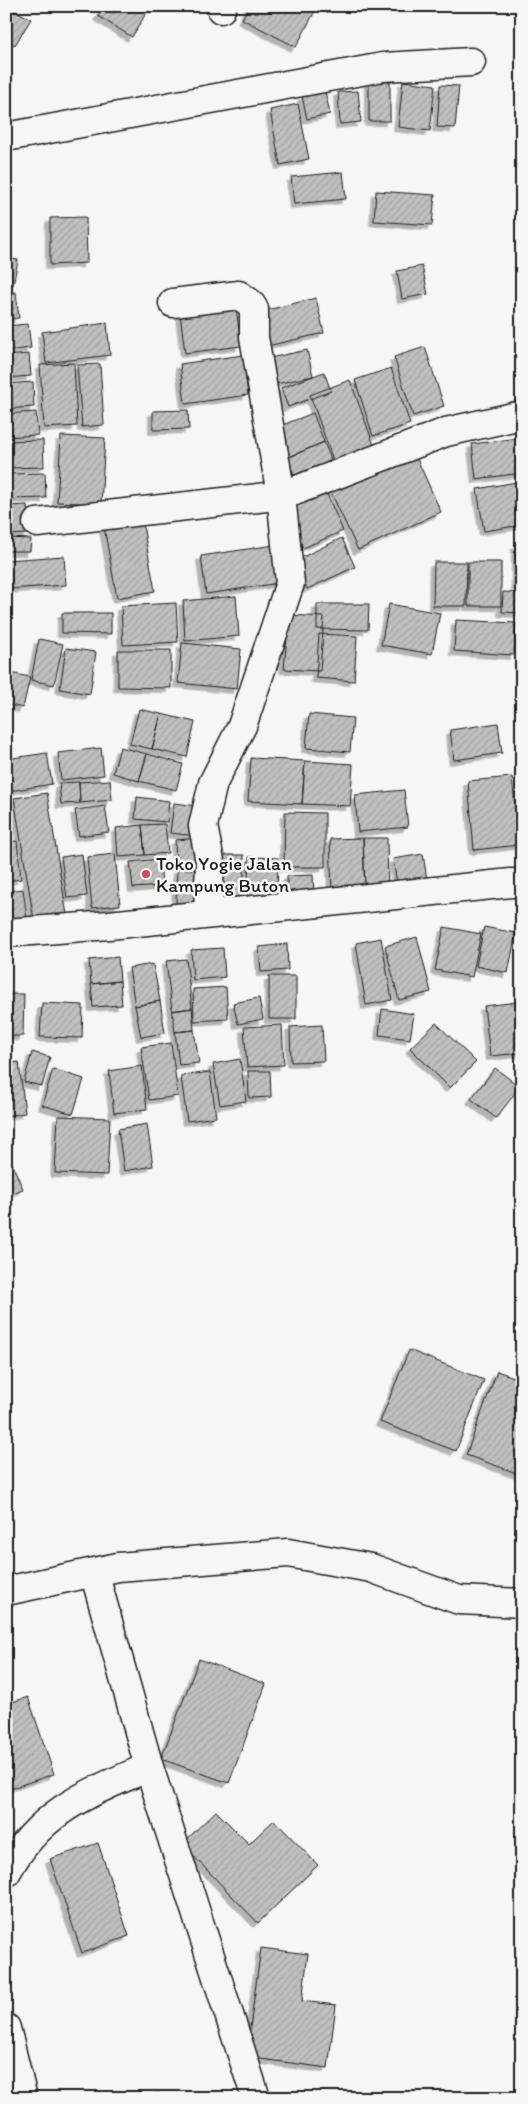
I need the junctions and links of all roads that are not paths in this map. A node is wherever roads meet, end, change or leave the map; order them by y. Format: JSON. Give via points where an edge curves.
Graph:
{"nodes":[{"id":1,"x":471,"y":62,"type":"dead end"},
{"id":2,"x":6,"y":137,"type":"edge"},
{"id":3,"x":173,"y":303,"type":"dead end"},
{"id":4,"x":522,"y":415,"type":"edge"},
{"id":5,"x":281,"y":495,"type":"junction"},
{"id":6,"x":37,"y":523,"type":"dead end"},
{"id":7,"x":522,"y":884,"type":"edge"},
{"id":8,"x":208,"y":914,"type":"junction"},
{"id":9,"x":6,"y":934,"type":"edge"},
{"id":10,"x":94,"y":1572,"type":"junction"},
{"id":11,"x":6,"y":1591,"type":"edge"},
{"id":12,"x":522,"y":1602,"type":"edge"},
{"id":13,"x":149,"y":1767,"type":"junction"},
{"id":14,"x":6,"y":1873,"type":"edge"},
{"id":15,"x":6,"y":2028,"type":"edge"},
{"id":16,"x":23,"y":2098,"type":"edge"},
{"id":17,"x":256,"y":2098,"type":"edge"}],
"edges":[{"from":1,"to":2,"type":"street","via":[[383,67]]},
{"from":3,"to":5,"type":"street","via":[[239,295],[254,309],[254,337]]},
{"from":4,"to":5,"type":"street","via":[[446,432]]},
{"from":5,"to":6,"type":"street"},
{"from":5,"to":8,"type":"street","via":[[290,583],[242,726],[213,783],[203,826],[210,861]]},
{"from":7,"to":8,"type":"street"},
{"from":8,"to":9,"type":"street"},
{"from":10,"to":11,"type":"street"},
{"from":10,"to":12,"type":"street","via":[[118,1567],[288,1553],[371,1568],[459,1600]]},
{"from":10,"to":13,"type":"street"},
{"from":13,"to":14,"type":"street","via":[[86,1793],[54,1814],[27,1840]]},
{"from":13,"to":17,"type":"street"},
{"from":15,"to":16,"type":"street"}]}
